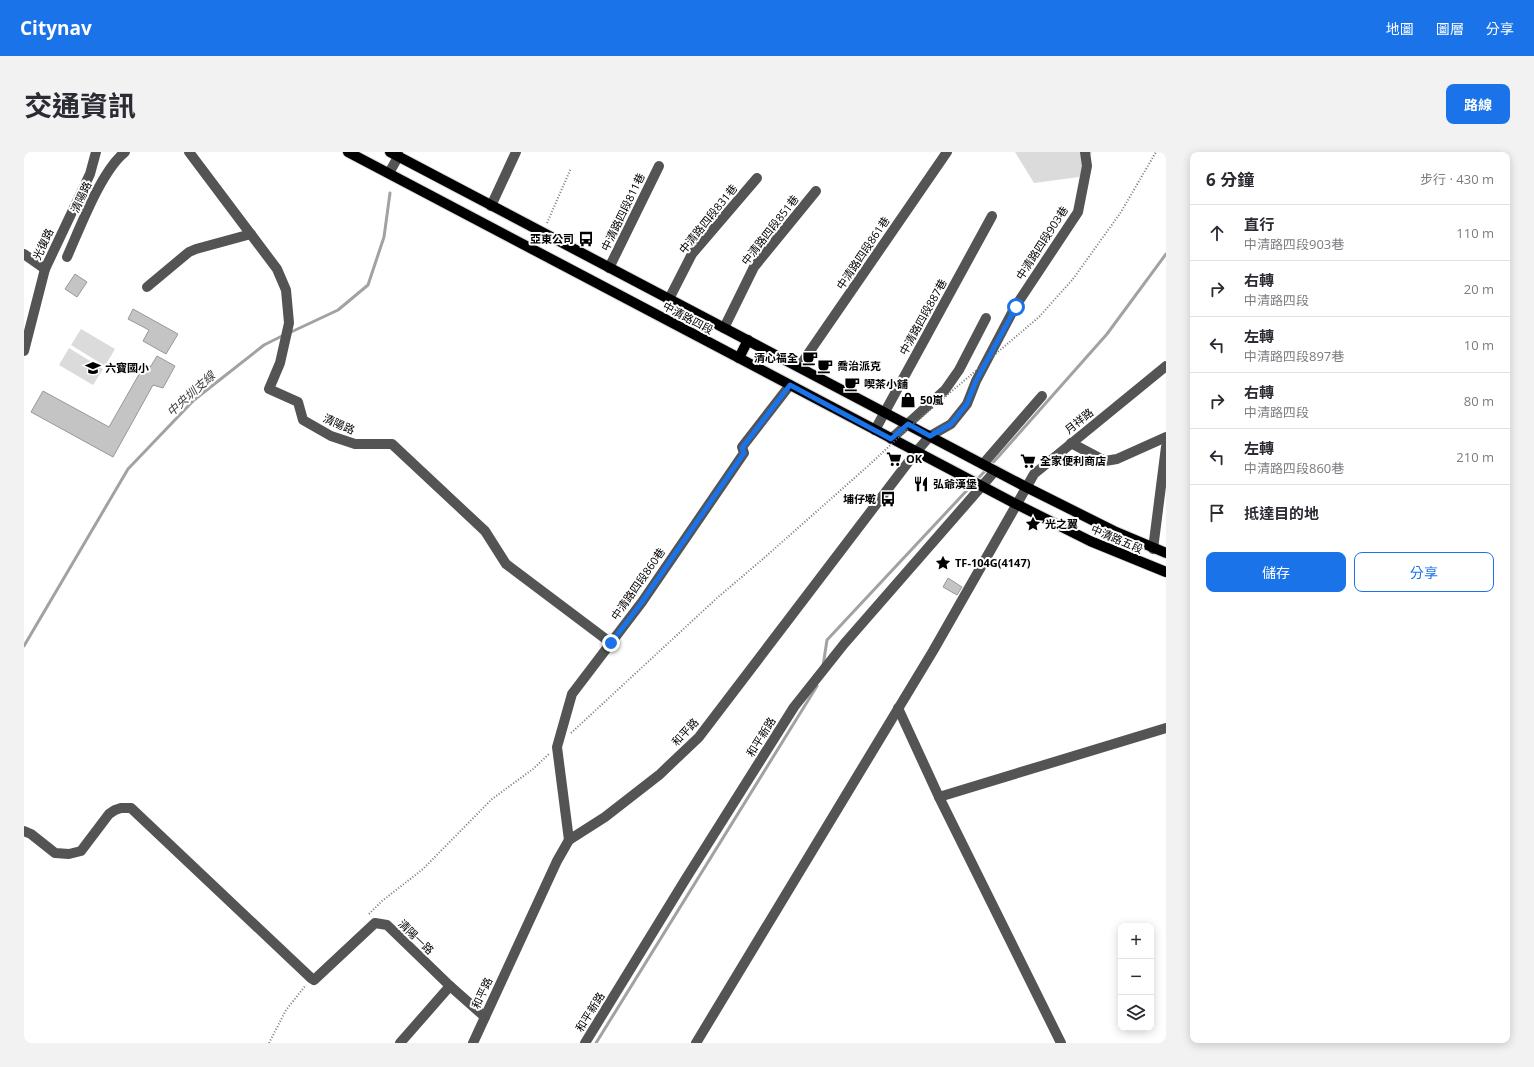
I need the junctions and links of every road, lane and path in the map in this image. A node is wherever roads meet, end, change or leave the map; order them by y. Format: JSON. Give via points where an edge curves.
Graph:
{"nodes":[{"id":1,"x":96,"y":152,"type":"edge"},
{"id":2,"x":125,"y":152,"type":"edge"},
{"id":3,"x":189,"y":152,"type":"edge"},
{"id":4,"x":348,"y":152,"type":"edge"},
{"id":5,"x":516,"y":152,"type":"edge"},
{"id":6,"x":947,"y":152,"type":"edge"},
{"id":7,"x":1085,"y":152,"type":"edge"},
{"id":8,"x":1156,"y":152,"type":"edge"},
{"id":9,"x":395,"y":154,"type":"edge"},
{"id":10,"x":659,"y":166,"type":"dead end"},
{"id":11,"x":571,"y":168,"type":"dead end"},
{"id":12,"x":389,"y":173,"type":"junction"},
{"id":13,"x":90,"y":174,"type":"junction"},
{"id":14,"x":757,"y":178,"type":"dead end"},
{"id":15,"x":102,"y":182,"type":"junction"},
{"id":16,"x":816,"y":191,"type":"dead end"},
{"id":17,"x":491,"y":206,"type":"junction"},
{"id":18,"x":992,"y":216,"type":"dead end"},
{"id":19,"x":543,"y":232,"type":"junction"},
{"id":20,"x":250,"y":234,"type":"junction"},
{"id":21,"x":24,"y":254,"type":"edge"},
{"id":22,"x":66,"y":257,"type":"dead end"},
{"id":23,"x":609,"y":268,"type":"junction"},
{"id":24,"x":45,"y":269,"type":"junction"},
{"id":25,"x":147,"y":287,"type":"dead end"},
{"id":26,"x":669,"y":299,"type":"junction"},
{"id":27,"x":986,"y":318,"type":"dead end"},
{"id":28,"x":724,"y":328,"type":"junction"},
{"id":29,"x":748,"y":340,"type":"junction"},
{"id":30,"x":24,"y":351,"type":"edge"},
{"id":31,"x":739,"y":358,"type":"junction"},
{"id":32,"x":1166,"y":366,"type":"edge"},
{"id":33,"x":799,"y":368,"type":"junction"},
{"id":34,"x":790,"y":385,"type":"junction"},
{"id":35,"x":1042,"y":396,"type":"dead end"},
{"id":36,"x":884,"y":412,"type":"junction"},
{"id":37,"x":908,"y":424,"type":"junction"},
{"id":38,"x":875,"y":430,"type":"junction"},
{"id":39,"x":930,"y":436,"type":"junction"},
{"id":40,"x":1166,"y":437,"type":"edge"},
{"id":41,"x":891,"y":439,"type":"junction"},
{"id":42,"x":1071,"y":443,"type":"junction"},
{"id":43,"x":1166,"y":447,"type":"edge"},
{"id":44,"x":916,"y":452,"type":"junction"},
{"id":45,"x":989,"y":467,"type":"junction"},
{"id":46,"x":977,"y":484,"type":"junction"},
{"id":47,"x":1026,"y":487,"type":"junction"},
{"id":48,"x":1016,"y":504,"type":"junction"},
{"id":49,"x":1153,"y":549,"type":"junction"},
{"id":50,"x":1166,"y":553,"type":"edge"},
{"id":51,"x":1166,"y":572,"type":"edge"},
{"id":52,"x":611,"y":643,"type":"junction"},
{"id":53,"x":898,"y":708,"type":"junction"},
{"id":54,"x":1166,"y":728,"type":"edge"},
{"id":55,"x":557,"y":747,"type":"junction"},
{"id":56,"x":940,"y":797,"type":"junction"},
{"id":57,"x":476,"y":815,"type":"dead end"},
{"id":58,"x":24,"y":831,"type":"edge"},
{"id":59,"x":569,"y":840,"type":"junction"},
{"id":60,"x":450,"y":986,"type":"junction"},
{"id":61,"x":485,"y":1017,"type":"junction"},
{"id":62,"x":400,"y":1043,"type":"edge"},
{"id":63,"x":473,"y":1043,"type":"edge"},
{"id":64,"x":585,"y":1043,"type":"edge"},
{"id":65,"x":696,"y":1043,"type":"edge"},
{"id":66,"x":1061,"y":1043,"type":"edge"}],
"edges":[{"from":1,"to":13,"type":"street","name":"光復路"},
{"from":2,"to":15,"type":"street","name":"清陽路","via":[[117,158]]},
{"from":3,"to":20,"type":"street","name":"清陽路"},
{"from":4,"to":12,"type":"main road","name":"中清路四段"},
{"from":5,"to":17,"type":"street"},
{"from":6,"to":33,"type":"street","name":"中清路四段861巷"},
{"from":7,"to":39,"type":"street","name":"中清路四段903巷","via":[[1087,166],[1078,212],[1016,307],[976,381],[967,404],[951,424]]},
{"from":8,"to":55,"type":"path","bridge":true,"via":[[1121,212],[1073,279],[1039,317],[912,425],[717,598]]},
{"from":9,"to":12,"type":"street"},
{"from":9,"to":17,"type":"main road","name":"中清路四段"},
{"from":10,"to":23,"type":"street","name":"中清路四段811巷"},
{"from":11,"to":19,"type":"path"},
{"from":12,"to":31,"type":"main road","name":"中清路四段"},
{"from":13,"to":15,"type":"street"},
{"from":13,"to":24,"type":"street","name":"光復路"},
{"from":14,"to":26,"type":"street","name":"中清路四段831巷","via":[[692,254]]},
{"from":15,"to":22,"type":"street","name":"清陽路"},
{"from":16,"to":28,"type":"street","name":"中清路四段851巷","via":[[754,267]]},
{"from":17,"to":19,"type":"main road","name":"中清路四段"},
{"from":18,"to":36,"type":"street","name":"中清路四段887巷"},
{"from":19,"to":23,"type":"main road","name":"中清路四段"},
{"from":20,"to":25,"type":"street","via":[[189,252]]},
{"from":20,"to":52,"type":"street","name":"清陽路","via":[[277,268],[286,290],[289,322],[280,363],[269,389],[298,402],[303,420],[331,436],[355,444],[392,444],[485,531],[506,564]]},
{"from":21,"to":24,"type":"street"},
{"from":23,"to":26,"type":"main road","name":"中清路四段"},
{"from":24,"to":30,"type":"street","name":"光復路"},
{"from":26,"to":28,"type":"main road","name":"中清路四段"},
{"from":27,"to":37,"type":"street","via":[[959,370],[945,390]]},
{"from":28,"to":29,"type":"main road","name":"中清路四段"},
{"from":29,"to":31,"type":"main road"},
{"from":29,"to":33,"type":"main road","name":"中清路四段"},
{"from":31,"to":34,"type":"main road","name":"中清路四段"},
{"from":32,"to":42,"type":"street","name":"月祥路"},
{"from":33,"to":36,"type":"main road","name":"中清路四段"},
{"from":34,"to":38,"type":"main road","name":"中清路四段"},
{"from":34,"to":52,"type":"street","name":"中清路四段860巷","via":[[742,448],[744,453]]},
{"from":35,"to":45,"type":"street","name":"和平新路"},
{"from":36,"to":37,"type":"main road","name":"中清路四段"},
{"from":36,"to":38,"type":"street","name":"中清路四段887巷"},
{"from":37,"to":39,"type":"main road","name":"中清路四段"},
{"from":37,"to":41,"type":"street"},
{"from":38,"to":41,"type":"main road","name":"中清路四段"},
{"from":39,"to":44,"type":"street","name":"和平路"},
{"from":39,"to":45,"type":"main road","name":"中清路四段"},
{"from":40,"to":42,"type":"street","via":[[1117,459],[1105,461]]},
{"from":41,"to":44,"type":"main road","name":"中清路四段"},
{"from":42,"to":47,"type":"street","name":"月祥路","via":[[1034,474]]},
{"from":43,"to":49,"type":"street"},
{"from":44,"to":46,"type":"main road","name":"中清路四段"},
{"from":44,"to":59,"type":"street","name":"和平路","via":[[700,737],[659,775],[605,817]]},
{"from":45,"to":46,"type":"street","name":"和平新路"},
{"from":45,"to":47,"type":"main road","name":"中清路四段"},
{"from":46,"to":48,"type":"main road","name":"中清路四段"},
{"from":46,"to":64,"type":"street","name":"和平新路","via":[[794,707]]},
{"from":47,"to":48,"type":"street","name":"月祥路"},
{"from":47,"to":49,"type":"main road","name":"中清路五段"},
{"from":48,"to":51,"type":"main road","name":"中清路五段","via":[[1090,540]]},
{"from":48,"to":53,"type":"street","name":"月祥路","via":[[964,598]]},
{"from":49,"to":50,"type":"main road","name":"中清路五段"},
{"from":52,"to":55,"type":"street","name":"中清路四段860巷","via":[[572,694]]},
{"from":53,"to":56,"type":"street"},
{"from":53,"to":65,"type":"street","name":"月祥路"},
{"from":54,"to":56,"type":"street"},
{"from":55,"to":57,"type":"path"},
{"from":55,"to":59,"type":"street","name":"中清路四段860巷"},
{"from":56,"to":66,"type":"street"},
{"from":58,"to":60,"type":"street","name":"清陽一路","via":[[55,853],[69,854],[81,851],[109,814],[121,808],[131,808],[314,980],[375,922],[387,925]]},
{"from":59,"to":61,"type":"street","name":"和平路"},
{"from":60,"to":61,"type":"street","name":"清陽一路"},
{"from":60,"to":62,"type":"street"},
{"from":61,"to":63,"type":"street","name":"和平路"}]}
